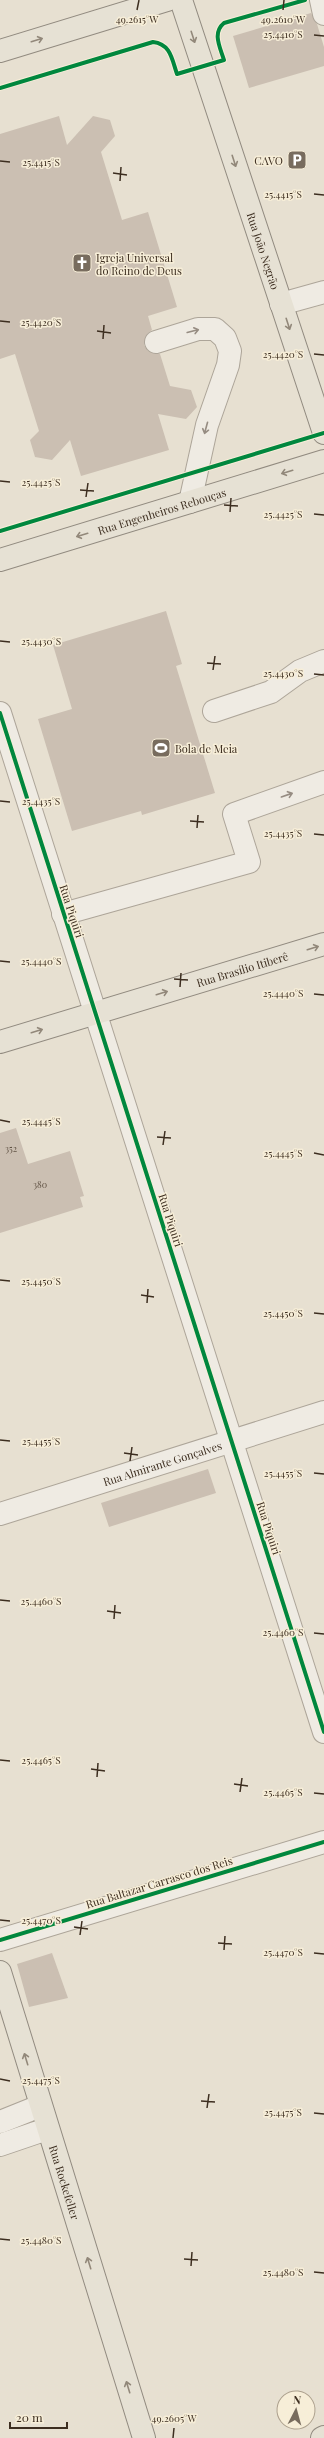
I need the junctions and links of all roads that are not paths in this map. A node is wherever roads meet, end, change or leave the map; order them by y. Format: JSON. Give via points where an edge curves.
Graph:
{"nodes":[{"id":1,"x":167,"y":0,"type":"edge"},
{"id":2,"x":181,"y":0,"type":"edge"},
{"id":3,"x":321,"y":0,"type":"edge"},
{"id":4,"x":324,"y":14,"type":"edge"},
{"id":5,"x":0,"y":51,"type":"edge"},
{"id":6,"x":324,"y":292,"type":"edge"},
{"id":7,"x":281,"y":304,"type":"junction"},
{"id":8,"x":156,"y":342,"type":"dead end"},
{"id":9,"x":324,"y":433,"type":"edge"},
{"id":10,"x":324,"y":461,"type":"edge"},
{"id":11,"x":190,"y":502,"type":"junction"},
{"id":12,"x":0,"y":560,"type":"edge"},
{"id":13,"x":324,"y":661,"type":"edge"},
{"id":14,"x":214,"y":711,"type":"dead end"},
{"id":15,"x":1,"y":721,"type":"edge"},
{"id":16,"x":8,"y":764,"type":"edge"},
{"id":17,"x":324,"y":782,"type":"edge"},
{"id":18,"x":63,"y":914,"type":"junction"},
{"id":19,"x":324,"y":944,"type":"edge"},
{"id":20,"x":95,"y":1014,"type":"junction"},
{"id":21,"x":0,"y":1042,"type":"edge"},
{"id":22,"x":324,"y":1412,"type":"edge"},
{"id":23,"x":232,"y":1441,"type":"junction"},
{"id":24,"x":0,"y":1514,"type":"edge"},
{"id":25,"x":324,"y":1732,"type":"edge"},
{"id":26,"x":324,"y":1842,"type":"edge"},
{"id":27,"x":0,"y":1940,"type":"edge"},
{"id":28,"x":0,"y":1972,"type":"edge"},
{"id":29,"x":40,"y":2106,"type":"junction"},
{"id":30,"x":0,"y":2122,"type":"edge"},
{"id":31,"x":47,"y":2129,"type":"junction"},
{"id":32,"x":0,"y":2145,"type":"edge"},
{"id":33,"x":144,"y":2438,"type":"edge"}],
"edges":[{"from":5,"to":1,"type":"main road","one_way":true},
{"from":2,"to":7,"type":"main road","name":"Rua João Negrão","one_way":true},
{"from":3,"to":4,"type":"street"},
{"from":6,"to":7,"type":"street"},
{"from":7,"to":9,"type":"main road","name":"Rua João Negrão","one_way":true},
{"from":8,"to":11,"type":"street","one_way":true,"via":[[198,329],[214,329],[225,338],[230,351],[228,365],[207,425]]},
{"from":10,"to":11,"type":"main road","name":"Rua Engenheiros Rebouças","one_way":true},
{"from":11,"to":12,"type":"main road","name":"Rua Engenheiros Rebouças","one_way":true},
{"from":13,"to":14,"type":"street","via":[[300,671],[271,692]]},
{"from":15,"to":16,"type":"street","name":"Rua Piquiri"},
{"from":16,"to":18,"type":"street","name":"Rua Piquiri"},
{"from":18,"to":17,"type":"street","one_way":true,"via":[[249,862],[234,814]]},
{"from":18,"to":20,"type":"street","name":"Rua Piquiri"},
{"from":20,"to":19,"type":"main road","name":"Rua Brasílio Itiberê","one_way":true},
{"from":21,"to":20,"type":"main road","name":"Rua Brasílio Itiberê","one_way":true},
{"from":20,"to":23,"type":"street","name":"Rua Piquiri"},
{"from":22,"to":23,"type":"street","name":"Rua Almirante Gonçalves"},
{"from":23,"to":24,"type":"street","name":"Rua Almirante Gonçalves"},
{"from":23,"to":25,"type":"street","name":"Rua Piquiri"},
{"from":26,"to":27,"type":"street","name":"Rua Baltazar Carrasco dos Reis"},
{"from":29,"to":28,"type":"main road","name":"Rua Rockefeller","one_way":true},
{"from":29,"to":30,"type":"street"},
{"from":29,"to":31,"type":"main road","name":"Rua Rockefeller"},
{"from":31,"to":32,"type":"street"},
{"from":33,"to":31,"type":"main road","name":"Rua Rockefeller","one_way":true}]}
